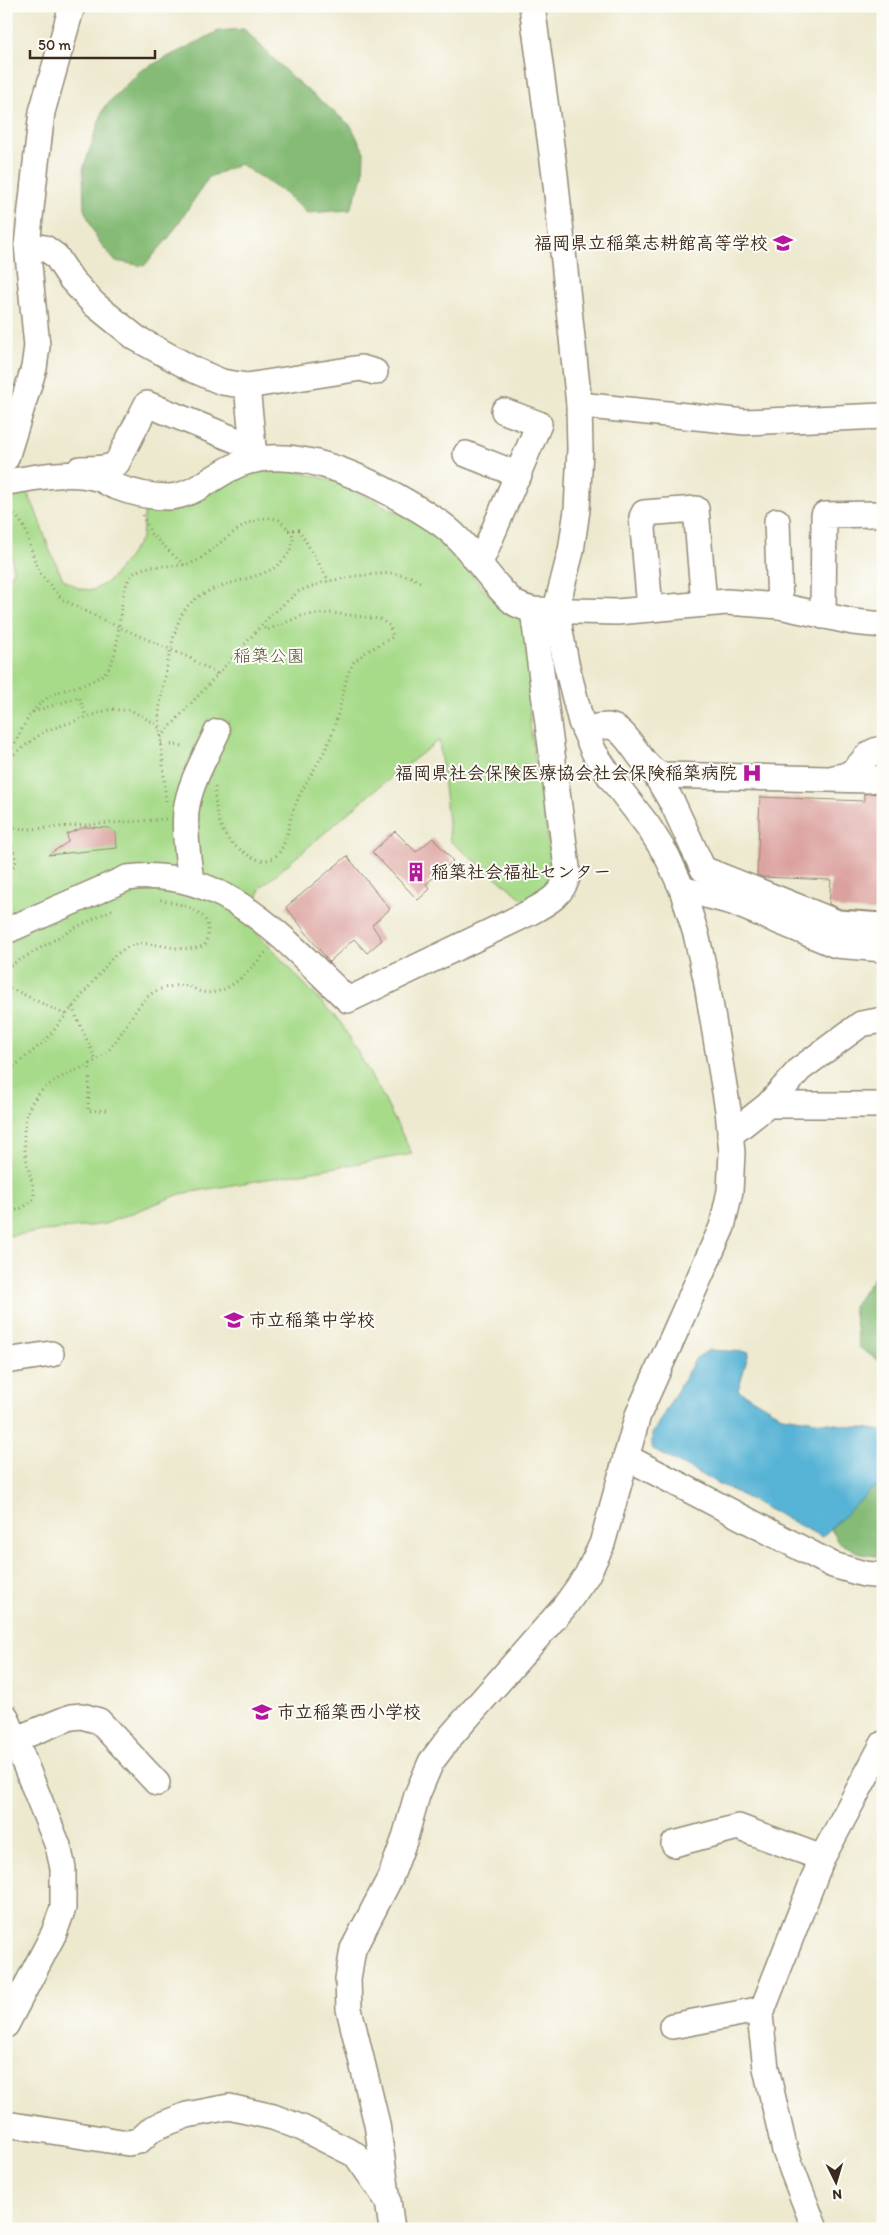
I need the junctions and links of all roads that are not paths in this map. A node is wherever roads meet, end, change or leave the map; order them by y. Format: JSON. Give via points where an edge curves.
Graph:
{"nodes":[{"id":1,"x":72,"y":6,"type":"edge"},
{"id":2,"x":532,"y":6,"type":"edge"},
{"id":3,"x":27,"y":245,"type":"junction"},
{"id":4,"x":375,"y":372,"type":"dead end"},
{"id":5,"x":247,"y":386,"type":"junction"},
{"id":6,"x":578,"y":404,"type":"junction"},
{"id":7,"x":504,"y":411,"type":"dead end"},
{"id":8,"x":883,"y":416,"type":"edge"},
{"id":9,"x":254,"y":453,"type":"junction"},
{"id":10,"x":466,"y":454,"type":"dead end"},
{"id":11,"x":6,"y":458,"type":"edge"},
{"id":12,"x":518,"y":475,"type":"junction"},
{"id":13,"x":46,"y":476,"type":"junction"},
{"id":14,"x":6,"y":482,"type":"edge"},
{"id":15,"x":873,"y":514,"type":"dead end"},
{"id":16,"x":777,"y":521,"type":"dead end"},
{"id":17,"x":480,"y":563,"type":"junction"},
{"id":18,"x":704,"y":604,"type":"junction"},
{"id":19,"x":780,"y":606,"type":"junction"},
{"id":20,"x":544,"y":609,"type":"junction"},
{"id":21,"x":650,"y":609,"type":"junction"},
{"id":22,"x":823,"y":616,"type":"junction"},
{"id":23,"x":883,"y":625,"type":"edge"},
{"id":24,"x":584,"y":729,"type":"junction"},
{"id":25,"x":217,"y":732,"type":"dead end"},
{"id":26,"x":883,"y":749,"type":"edge"},
{"id":27,"x":654,"y":772,"type":"junction"},
{"id":28,"x":832,"y":778,"type":"junction"},
{"id":29,"x":883,"y":778,"type":"edge"},
{"id":30,"x":191,"y":881,"type":"junction"},
{"id":31,"x":682,"y":889,"type":"junction"},
{"id":32,"x":883,"y":926,"type":"edge"},
{"id":33,"x":6,"y":930,"type":"edge"},
{"id":34,"x":883,"y":949,"type":"edge"},
{"id":35,"x":883,"y":1020,"type":"edge"},
{"id":36,"x":768,"y":1105,"type":"junction"},
{"id":37,"x":883,"y":1105,"type":"edge"},
{"id":38,"x":730,"y":1136,"type":"junction"},
{"id":39,"x":51,"y":1354,"type":"dead end"},
{"id":40,"x":6,"y":1361,"type":"edge"},
{"id":41,"x":626,"y":1457,"type":"junction"},
{"id":42,"x":883,"y":1576,"type":"edge"},
{"id":43,"x":6,"y":1717,"type":"edge"},
{"id":44,"x":11,"y":1741,"type":"edge"},
{"id":45,"x":883,"y":1744,"type":"edge"},
{"id":46,"x":157,"y":1783,"type":"dead end"},
{"id":47,"x":674,"y":1844,"type":"dead end"},
{"id":48,"x":822,"y":1858,"type":"junction"},
{"id":49,"x":763,"y":2008,"type":"junction"},
{"id":50,"x":6,"y":2026,"type":"edge"},
{"id":51,"x":672,"y":2026,"type":"dead end"},
{"id":52,"x":6,"y":2124,"type":"edge"},
{"id":53,"x":389,"y":2203,"type":"junction"},
{"id":54,"x":392,"y":2229,"type":"edge"},
{"id":55,"x":815,"y":2229,"type":"edge"}],
"edges":[{"from":1,"to":3,"type":"street","via":[[42,112]]},
{"from":2,"to":6,"type":"street","via":[[555,176]]},
{"from":3,"to":5,"type":"street","via":[[45,248],[56,256],[71,279],[94,304],[136,338],[194,370],[222,382]]},
{"from":3,"to":11,"type":"street","via":[[37,346],[34,368]]},
{"from":4,"to":5,"type":"street","via":[[360,368]]},
{"from":5,"to":9,"type":"street"},
{"from":6,"to":8,"type":"street","via":[[745,422]]},
{"from":6,"to":20,"type":"street","via":[[578,510],[571,551]]},
{"from":7,"to":12,"type":"street","via":[[539,424]]},
{"from":9,"to":13,"type":"street","via":[[192,491],[176,497],[143,496],[97,478]]},
{"from":9,"to":13,"type":"street","via":[[147,404],[117,463],[111,467],[66,470]]},
{"from":9,"to":17,"type":"street","via":[[320,463],[350,474],[436,520]]},
{"from":10,"to":12,"type":"street"},
{"from":12,"to":17,"type":"street"},
{"from":13,"to":14,"type":"street"},
{"from":15,"to":22,"type":"street","via":[[824,515]]},
{"from":16,"to":19,"type":"street"},
{"from":17,"to":20,"type":"street","via":[[513,602]]},
{"from":18,"to":19,"type":"street","via":[[727,602]]},
{"from":18,"to":21,"type":"street"},
{"from":18,"to":21,"type":"street","via":[[696,509],[644,514],[642,517]]},
{"from":19,"to":22,"type":"street"},
{"from":20,"to":21,"type":"street","via":[[617,612]]},
{"from":20,"to":24,"type":"street","via":[[566,663]]},
{"from":20,"to":30,"type":"street","via":[[568,876],[565,886],[552,900],[348,1000],[267,924],[222,894]]},
{"from":22,"to":23,"type":"street"},
{"from":24,"to":27,"type":"street","via":[[608,726],[617,729]]},
{"from":24,"to":31,"type":"street","via":[[594,752],[667,856]]},
{"from":25,"to":30,"type":"street","via":[[186,809]]},
{"from":26,"to":28,"type":"street","via":[[865,756],[849,774]]},
{"from":27,"to":28,"type":"street","via":[[662,775]]},
{"from":27,"to":32,"type":"street","via":[[673,804],[703,869],[838,923]]},
{"from":28,"to":29,"type":"street"},
{"from":30,"to":33,"type":"street","via":[[170,876],[127,878]]},
{"from":31,"to":34,"type":"street","via":[[732,902],[836,945]]},
{"from":31,"to":38,"type":"street","via":[[706,978]]},
{"from":35,"to":36,"type":"street","via":[[861,1024],[830,1046],[800,1069]]},
{"from":36,"to":37,"type":"street"},
{"from":36,"to":38,"type":"street"},
{"from":38,"to":41,"type":"street","via":[[730,1191],[722,1227],[638,1415]]},
{"from":39,"to":40,"type":"street"},
{"from":41,"to":42,"type":"street","via":[[833,1565]]},
{"from":41,"to":53,"type":"street","via":[[602,1544],[587,1576],[431,1762],[390,1878],[353,1949],[348,1979],[349,2009],[377,2124]]},
{"from":43,"to":44,"type":"street"},
{"from":44,"to":46,"type":"street","via":[[71,1717],[82,1716],[99,1721]]},
{"from":44,"to":50,"type":"street","via":[[58,1846],[64,1887],[63,1908],[54,1933]]},
{"from":45,"to":48,"type":"street"},
{"from":47,"to":48,"type":"street","via":[[738,1827]]},
{"from":48,"to":49,"type":"street"},
{"from":49,"to":51,"type":"street"},
{"from":49,"to":55,"type":"street","via":[[760,2016],[766,2068],[785,2151]]},
{"from":52,"to":53,"type":"street","via":[[128,2143],[139,2141],[153,2128],[187,2115],[229,2107],[273,2117],[356,2155]]},
{"from":53,"to":54,"type":"street"}]}
